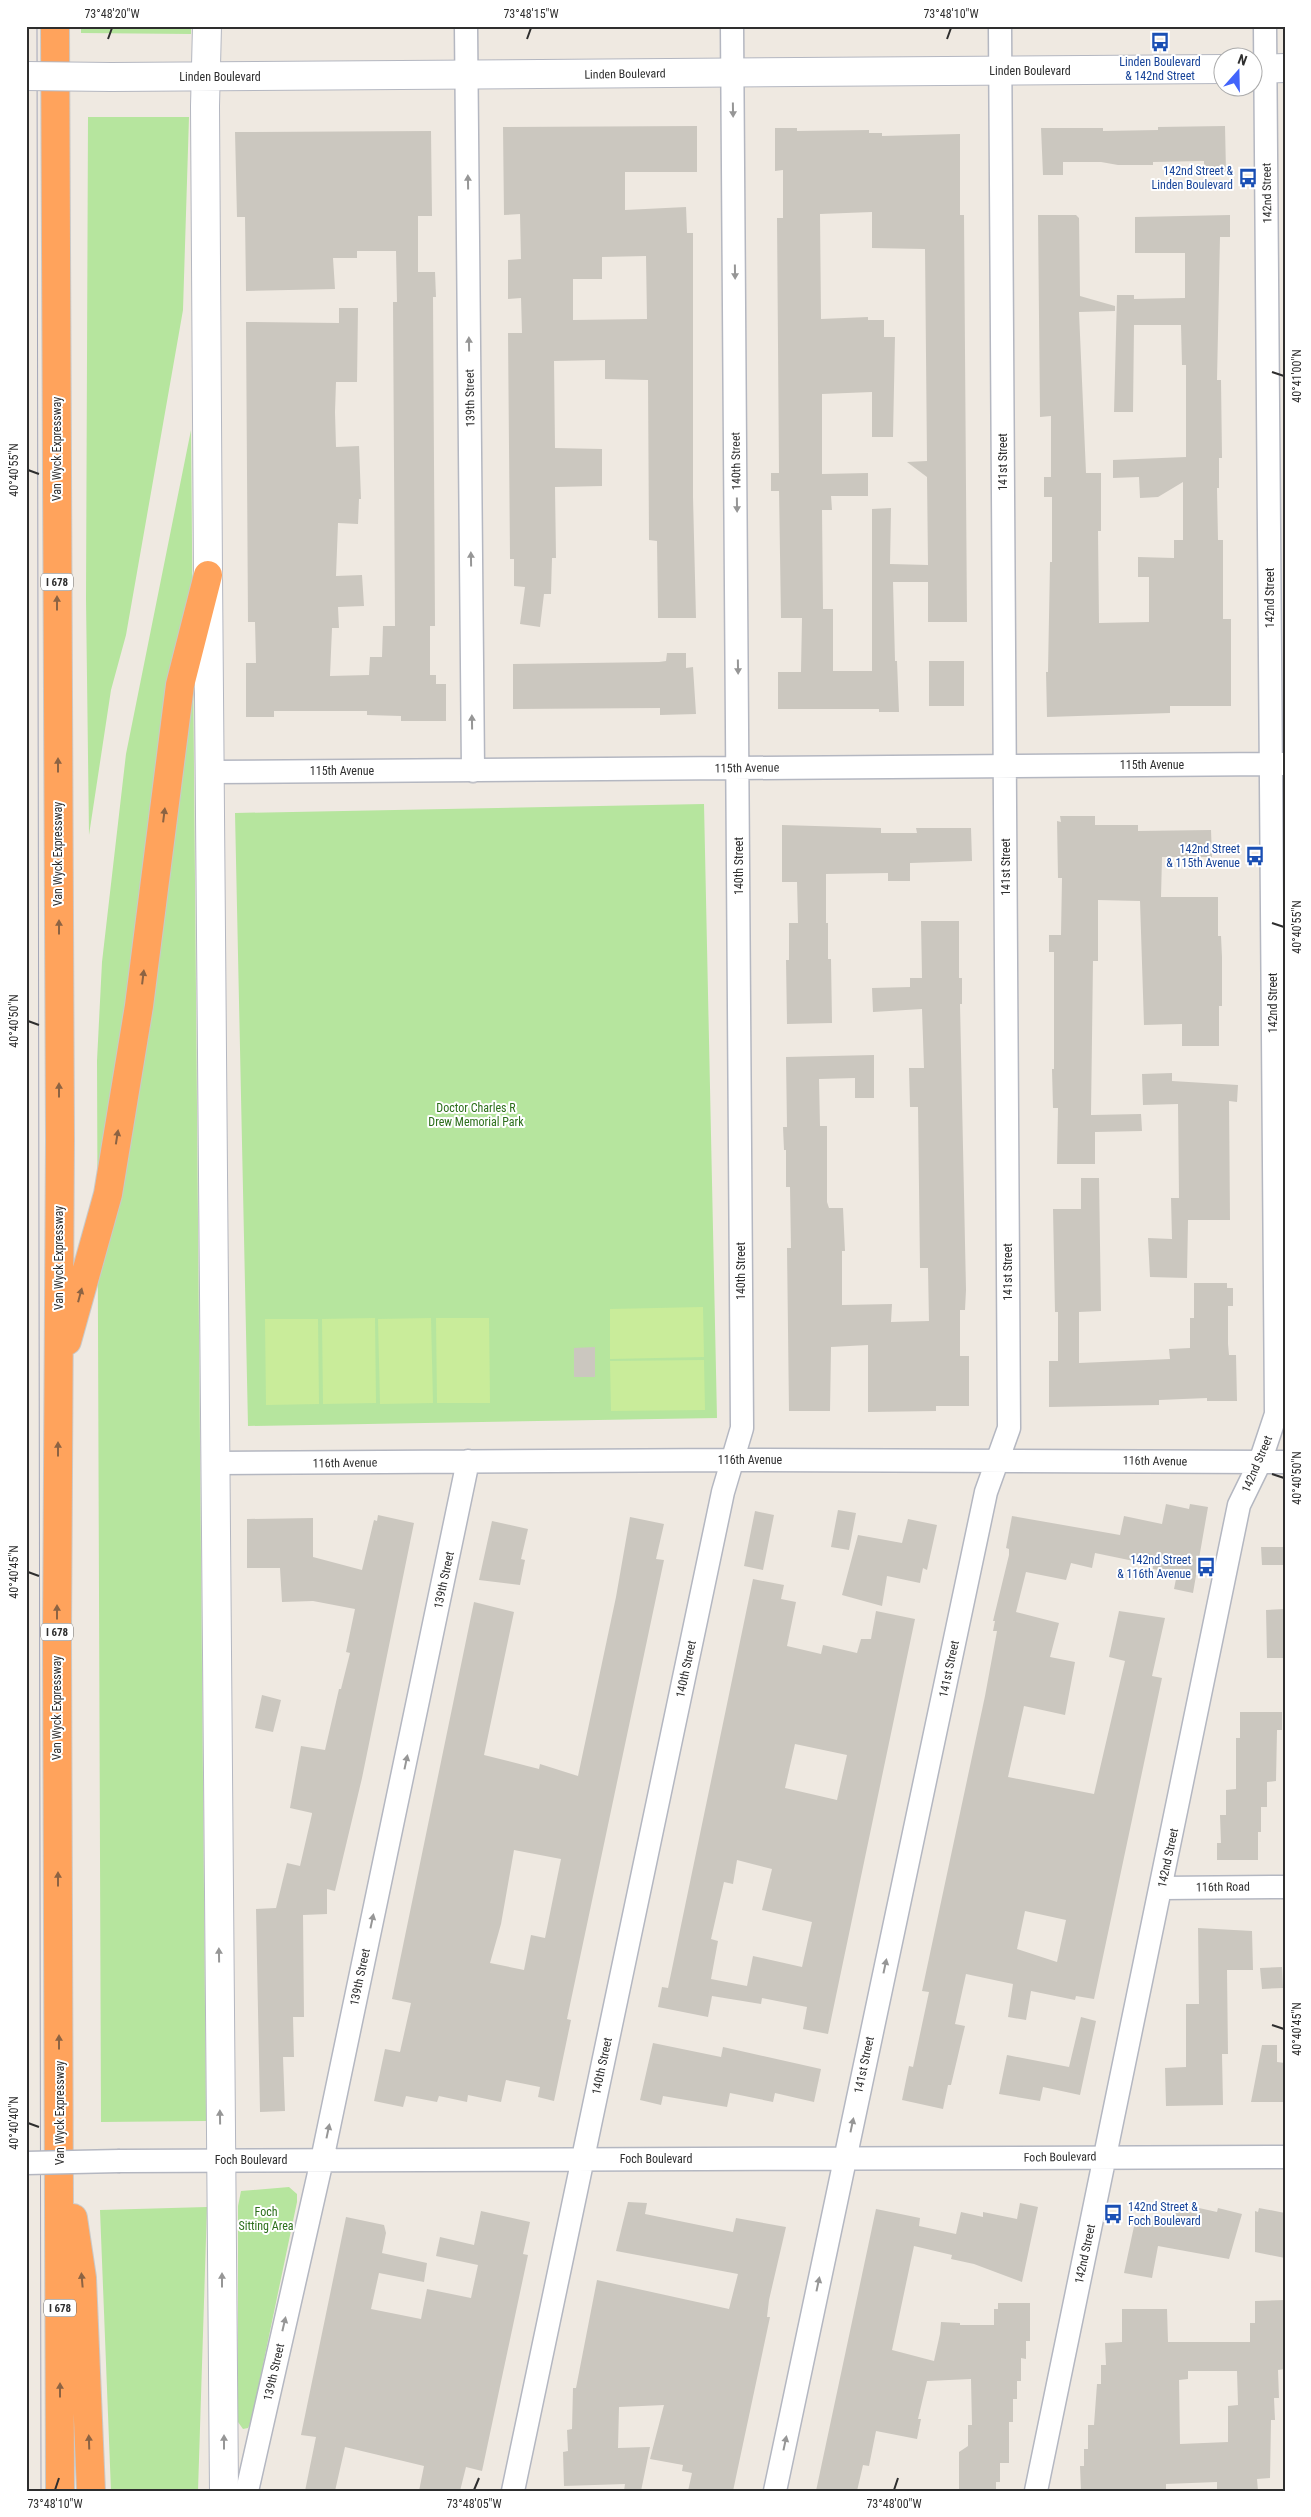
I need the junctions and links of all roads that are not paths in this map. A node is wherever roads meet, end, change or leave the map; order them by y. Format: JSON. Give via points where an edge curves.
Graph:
{"nodes":[{"id":1,"x":55,"y":26,"type":"edge"},
{"id":2,"x":207,"y":26,"type":"edge"},
{"id":3,"x":466,"y":26,"type":"edge"},
{"id":4,"x":732,"y":26,"type":"edge"},
{"id":5,"x":1000,"y":26,"type":"edge"},
{"id":6,"x":1265,"y":26,"type":"edge"},
{"id":7,"x":1214,"y":69,"type":"edge"},
{"id":8,"x":1268,"y":69,"type":"edge"},
{"id":9,"x":1000,"y":71,"type":"junction"},
{"id":10,"x":733,"y":73,"type":"junction"},
{"id":11,"x":466,"y":75,"type":"junction"},
{"id":12,"x":26,"y":76,"type":"edge"},
{"id":13,"x":206,"y":78,"type":"junction"},
{"id":14,"x":208,"y":574,"type":"junction"},
{"id":15,"x":1278,"y":764,"type":"edge"},
{"id":16,"x":1005,"y":765,"type":"junction"},
{"id":17,"x":739,"y":768,"type":"junction"},
{"id":18,"x":473,"y":771,"type":"junction"},
{"id":19,"x":209,"y":772,"type":"junction"},
{"id":20,"x":58,"y":1376,"type":"junction"},
{"id":21,"x":733,"y":1460,"type":"junction"},
{"id":22,"x":998,"y":1460,"type":"junction"},
{"id":23,"x":468,"y":1461,"type":"junction"},
{"id":24,"x":1260,"y":1462,"type":"junction"},
{"id":25,"x":1285,"y":1462,"type":"edge"},
{"id":26,"x":215,"y":1463,"type":"junction"},
{"id":27,"x":1285,"y":1887,"type":"edge"},
{"id":28,"x":1162,"y":1888,"type":"junction"},
{"id":29,"x":60,"y":2126,"type":"junction"},
{"id":30,"x":1105,"y":2156,"type":"junction"},
{"id":31,"x":1285,"y":2157,"type":"edge"},
{"id":32,"x":583,"y":2159,"type":"junction"},
{"id":33,"x":844,"y":2159,"type":"junction"},
{"id":34,"x":221,"y":2160,"type":"junction"},
{"id":35,"x":322,"y":2160,"type":"junction"},
{"id":36,"x":26,"y":2163,"type":"edge"},
{"id":37,"x":60,"y":2491,"type":"edge"},
{"id":38,"x":90,"y":2491,"type":"edge"},
{"id":39,"x":224,"y":2491,"type":"edge"},
{"id":40,"x":247,"y":2491,"type":"edge"},
{"id":41,"x":513,"y":2491,"type":"edge"},
{"id":42,"x":775,"y":2491,"type":"edge"},
{"id":43,"x":1036,"y":2491,"type":"edge"}],
"edges":[{"from":20,"to":1,"type":"highway","name":"Van Wyck Expressway","number":"I 678","one_way":true,"via":[[60,1119]]},
{"from":2,"to":13,"type":"main road"},
{"from":3,"to":11,"type":"street","name":"139th Street"},
{"from":4,"to":10,"type":"street","name":"140th Street"},
{"from":5,"to":9,"type":"street","name":"141st Street"},
{"from":6,"to":8,"type":"street","name":"142nd Street"},
{"from":7,"to":9,"type":"main road","name":"Linden Boulevard"},
{"from":8,"to":15,"type":"street","name":"142nd Street"},
{"from":9,"to":10,"type":"main road","name":"Linden Boulevard"},
{"from":9,"to":16,"type":"street","name":"141st Street"},
{"from":10,"to":11,"type":"main road","name":"Linden Boulevard"},
{"from":10,"to":17,"type":"street","name":"140th Street","one_way":true},
{"from":11,"to":13,"type":"main road","name":"Linden Boulevard"},
{"from":18,"to":11,"type":"street","name":"139th Street","one_way":true},
{"from":12,"to":13,"type":"main road","name":"Linden Boulevard","bridge":true},
{"from":13,"to":14,"type":"main road"},
{"from":14,"to":19,"type":"main road"},
{"from":20,"to":14,"type":"highway","one_way":true,"via":[[108,1194],[139,1006],[180,685]]},
{"from":15,"to":16,"type":"street","name":"115th Avenue"},
{"from":15,"to":24,"type":"street","name":"142nd Street","via":[[1276,1414]]},
{"from":16,"to":17,"type":"street","name":"115th Avenue"},
{"from":16,"to":22,"type":"street","name":"141st Street","via":[[1009,1428]]},
{"from":17,"to":18,"type":"street","name":"115th Avenue"},
{"from":17,"to":21,"type":"street","name":"140th Street","via":[[742,1428]]},
{"from":18,"to":19,"type":"street","name":"115th Avenue"},
{"from":19,"to":26,"type":"main road"},
{"from":29,"to":20,"type":"highway","name":"Van Wyck Expressway","number":"I 678","one_way":true},
{"from":21,"to":22,"type":"street","name":"116th Avenue"},
{"from":21,"to":23,"type":"street","name":"116th Avenue"},
{"from":21,"to":32,"type":"street","name":"140th Street","via":[[723,1492]]},
{"from":22,"to":24,"type":"street","name":"116th Avenue"},
{"from":33,"to":22,"type":"street","name":"141st Street","one_way":true,"via":[[986,1492]]},
{"from":23,"to":26,"type":"street","name":"116th Avenue"},
{"from":35,"to":23,"type":"street","name":"139th Street","one_way":true},
{"from":24,"to":25,"type":"street","name":"116th Avenue"},
{"from":24,"to":28,"type":"street","name":"142nd Street","via":[[1239,1505]]},
{"from":34,"to":26,"type":"main road","one_way":true},
{"from":27,"to":28,"type":"street","name":"116th Road"},
{"from":28,"to":30,"type":"street","name":"142nd Street"},
{"from":37,"to":29,"type":"highway","name":"Van Wyck Expressway","number":"I 678","one_way":true},
{"from":38,"to":29,"type":"highway","one_way":true,"via":[[82,2278]]},
{"from":30,"to":31,"type":"street","name":"Foch Boulevard"},
{"from":30,"to":33,"type":"street","name":"Foch Boulevard"},
{"from":30,"to":43,"type":"street","name":"142nd Street"},
{"from":32,"to":33,"type":"street","name":"Foch Boulevard"},
{"from":32,"to":35,"type":"street","name":"Foch Boulevard"},
{"from":32,"to":41,"type":"street","name":"140th Street"},
{"from":42,"to":33,"type":"street","name":"141st Street","one_way":true},
{"from":34,"to":35,"type":"street","name":"Foch Boulevard"},
{"from":34,"to":36,"type":"street","name":"Foch Boulevard","bridge":true},
{"from":39,"to":34,"type":"main road","one_way":true},
{"from":40,"to":35,"type":"street","name":"139th Street","one_way":true}]}
